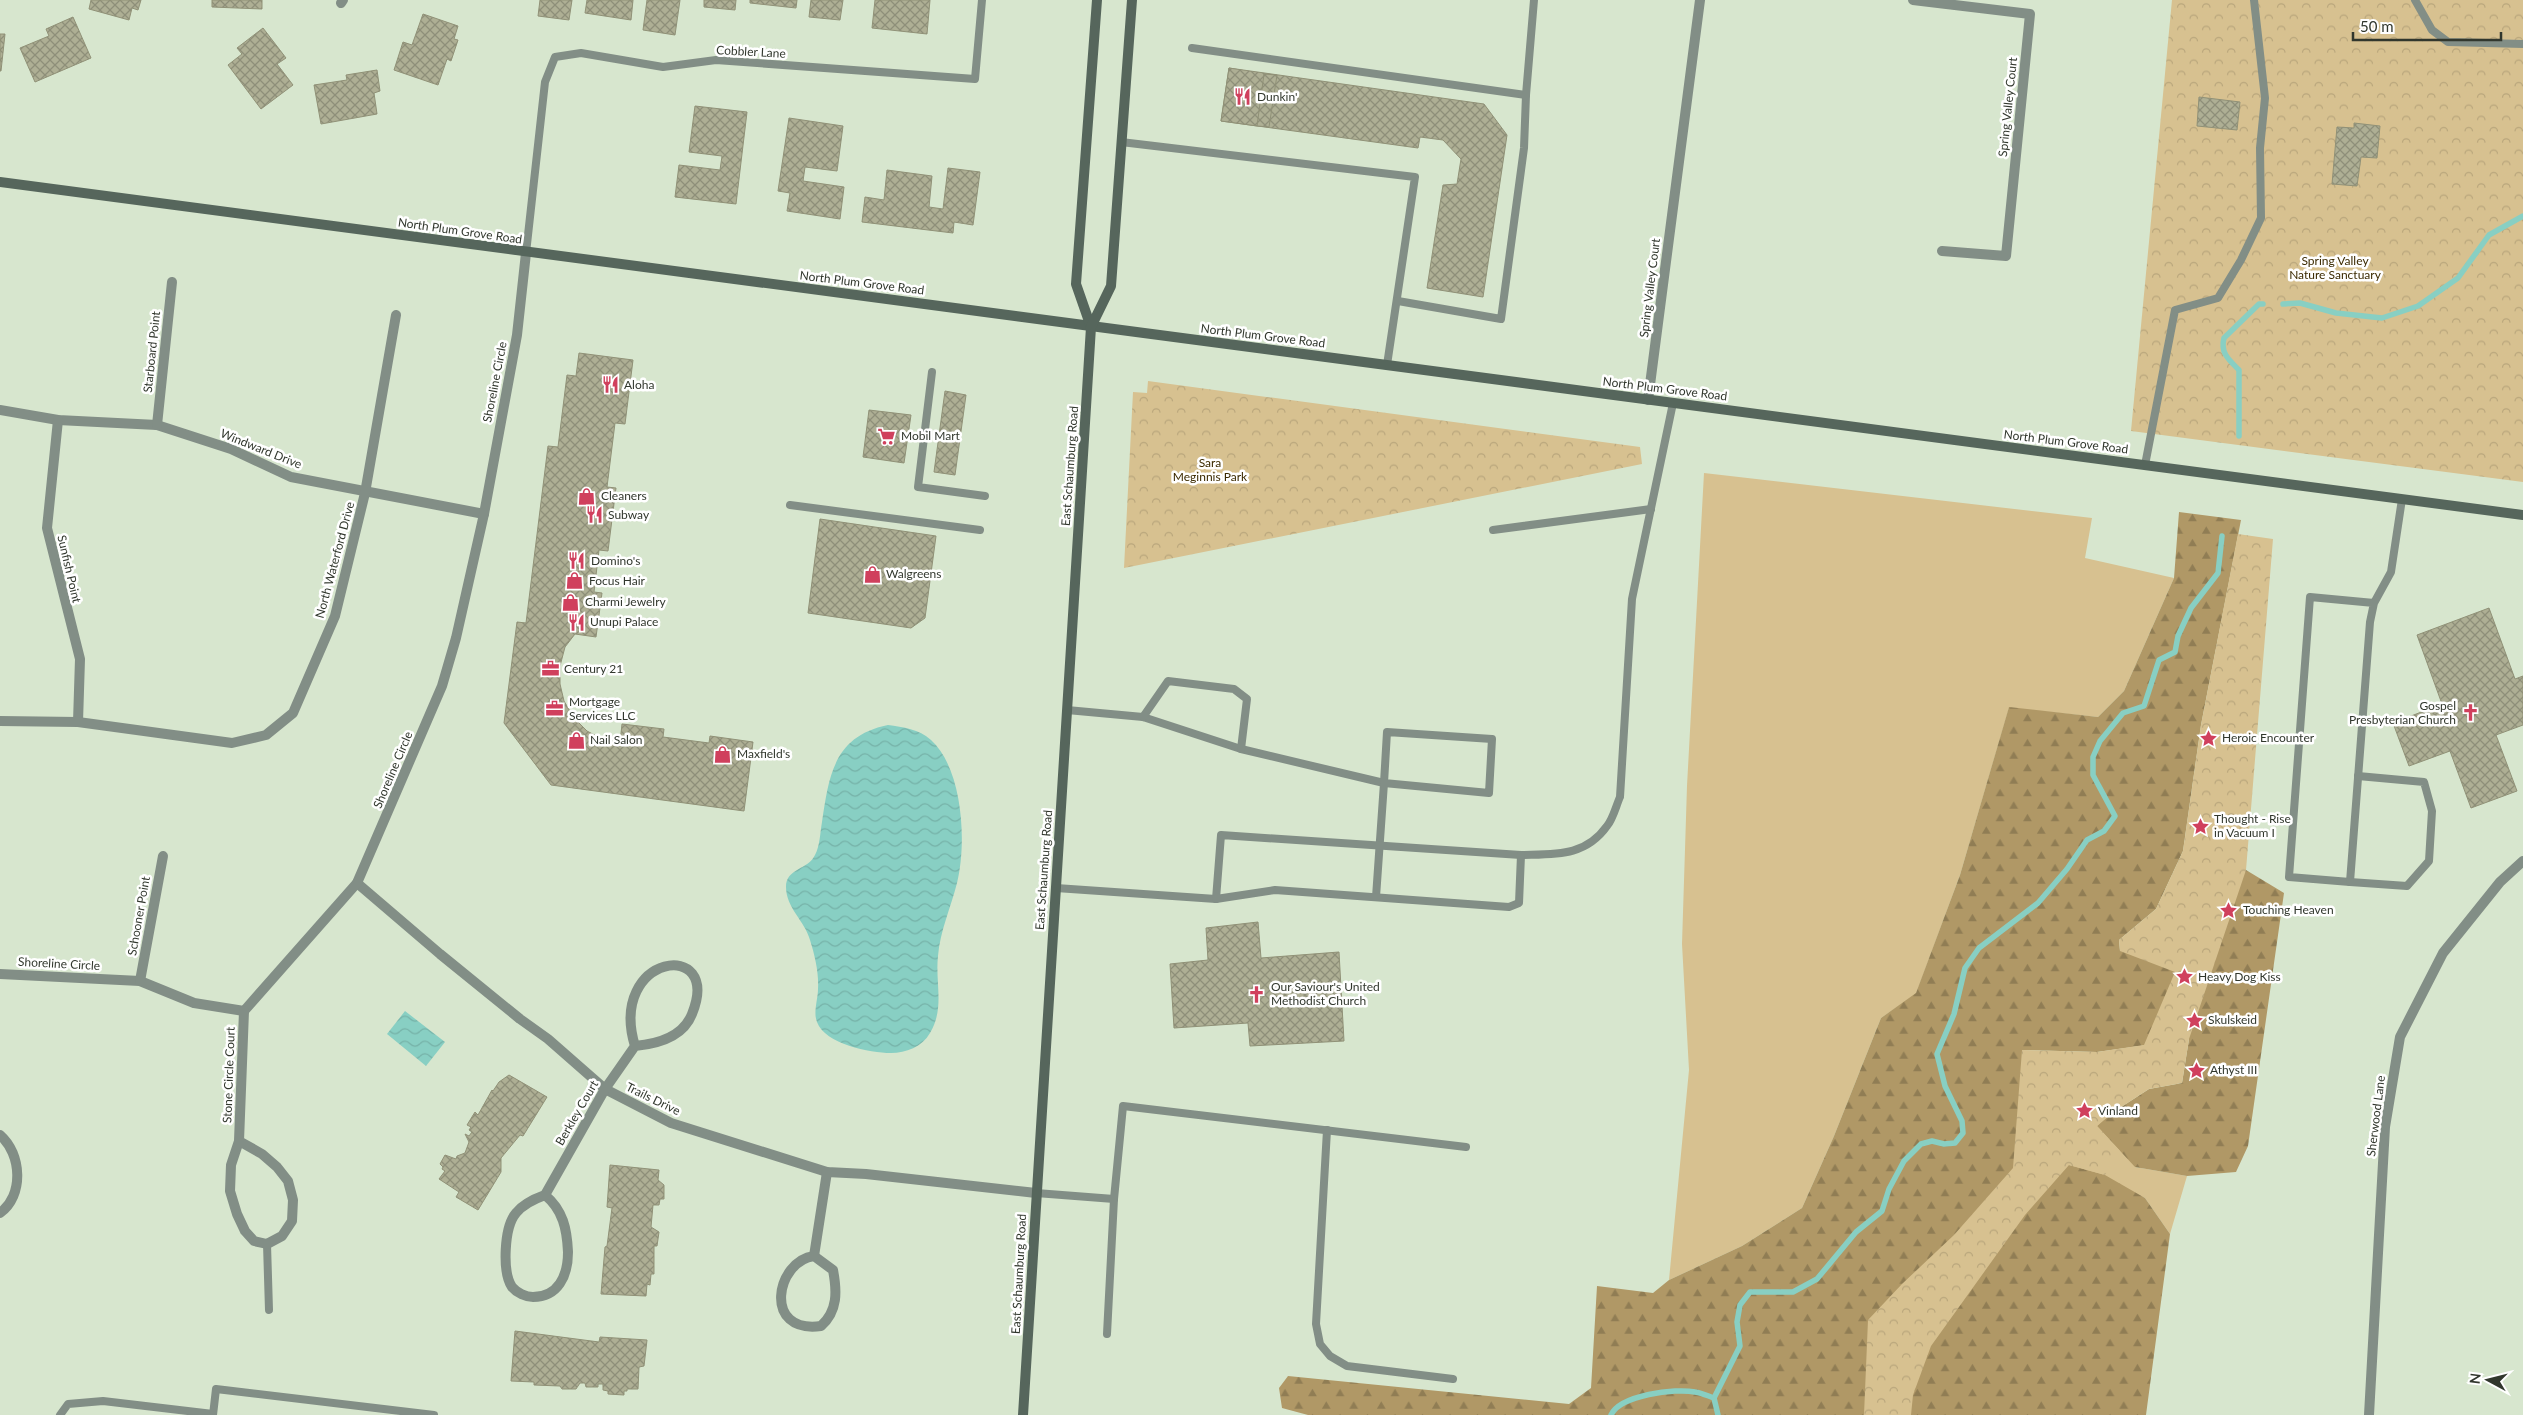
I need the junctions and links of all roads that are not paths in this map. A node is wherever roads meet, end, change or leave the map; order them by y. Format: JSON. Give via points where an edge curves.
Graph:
{"nodes":[{"id":1,"x":982,"y":0,"type":"edge"},
{"id":2,"x":1096,"y":0,"type":"edge"},
{"id":3,"x":1132,"y":0,"type":"edge"},
{"id":4,"x":1534,"y":0,"type":"edge"},
{"id":5,"x":1700,"y":0,"type":"edge"},
{"id":6,"x":1913,"y":0,"type":"edge"},
{"id":7,"x":2254,"y":0,"type":"edge"},
{"id":8,"x":2415,"y":0,"type":"edge"},
{"id":9,"x":2523,"y":44,"type":"edge"},
{"id":10,"x":1192,"y":48,"type":"dead end"},
{"id":11,"x":1526,"y":95,"type":"junction"},
{"id":12,"x":1121,"y":142,"type":"junction"},
{"id":13,"x":0,"y":182,"type":"edge"},
{"id":14,"x":1942,"y":251,"type":"dead end"},
{"id":15,"x":526,"y":253,"type":"junction"},
{"id":16,"x":172,"y":282,"type":"dead end"},
{"id":17,"x":1398,"y":301,"type":"junction"},
{"id":18,"x":396,"y":315,"type":"dead end"},
{"id":19,"x":1091,"y":326,"type":"junction"},
{"id":20,"x":1387,"y":365,"type":"junction"},
{"id":21,"x":932,"y":372,"type":"dead end"},
{"id":22,"x":1648,"y":400,"type":"junction"},
{"id":23,"x":1673,"y":403,"type":"junction"},
{"id":24,"x":0,"y":410,"type":"edge"},
{"id":25,"x":58,"y":420,"type":"junction"},
{"id":26,"x":157,"y":425,"type":"junction"},
{"id":27,"x":2145,"y":465,"type":"junction"},
{"id":28,"x":365,"y":493,"type":"junction"},
{"id":29,"x":985,"y":496,"type":"dead end"},
{"id":30,"x":2402,"y":499,"type":"junction"},
{"id":31,"x":790,"y":505,"type":"dead end"},
{"id":32,"x":1651,"y":509,"type":"junction"},
{"id":33,"x":484,"y":514,"type":"junction"},
{"id":34,"x":2523,"y":515,"type":"edge"},
{"id":35,"x":980,"y":530,"type":"dead end"},
{"id":36,"x":1493,"y":530,"type":"dead end"},
{"id":37,"x":2374,"y":603,"type":"junction"},
{"id":38,"x":1067,"y":710,"type":"junction"},
{"id":39,"x":1143,"y":717,"type":"junction"},
{"id":40,"x":0,"y":721,"type":"edge"},
{"id":41,"x":78,"y":722,"type":"junction"},
{"id":42,"x":1241,"y":749,"type":"junction"},
{"id":43,"x":2358,"y":776,"type":"junction"},
{"id":44,"x":1384,"y":783,"type":"junction"},
{"id":45,"x":1380,"y":846,"type":"junction"},
{"id":46,"x":1521,"y":855,"type":"junction"},
{"id":47,"x":163,"y":856,"type":"dead end"},
{"id":48,"x":2523,"y":862,"type":"edge"},
{"id":49,"x":2350,"y":882,"type":"junction"},
{"id":50,"x":357,"y":883,"type":"junction"},
{"id":51,"x":1056,"y":888,"type":"junction"},
{"id":52,"x":1376,"y":897,"type":"junction"},
{"id":53,"x":1216,"y":898,"type":"junction"},
{"id":54,"x":0,"y":974,"type":"edge"},
{"id":55,"x":140,"y":981,"type":"junction"},
{"id":56,"x":244,"y":1011,"type":"junction"},
{"id":57,"x":635,"y":1046,"type":"junction"},
{"id":58,"x":605,"y":1089,"type":"junction"},
{"id":59,"x":1327,"y":1130,"type":"junction"},
{"id":60,"x":0,"y":1135,"type":"edge"},
{"id":61,"x":239,"y":1140,"type":"junction"},
{"id":62,"x":1466,"y":1147,"type":"dead end"},
{"id":63,"x":827,"y":1172,"type":"junction"},
{"id":64,"x":1036,"y":1193,"type":"junction"},
{"id":65,"x":544,"y":1194,"type":"junction"},
{"id":66,"x":1114,"y":1199,"type":"junction"},
{"id":67,"x":0,"y":1213,"type":"edge"},
{"id":68,"x":267,"y":1244,"type":"junction"},
{"id":69,"x":814,"y":1256,"type":"junction"},
{"id":70,"x":269,"y":1310,"type":"dead end"},
{"id":71,"x":1107,"y":1334,"type":"dead end"},
{"id":72,"x":1453,"y":1379,"type":"dead end"},
{"id":73,"x":60,"y":1415,"type":"edge"},
{"id":74,"x":213,"y":1415,"type":"edge"},
{"id":75,"x":434,"y":1415,"type":"edge"},
{"id":76,"x":1023,"y":1415,"type":"edge"},
{"id":77,"x":2369,"y":1415,"type":"edge"}],
"edges":[{"from":1,"to":15,"type":"lane","name":"Cobbler Lane","via":[[975,79],[716,60],[663,67],[581,53],[555,57],[544,82]]},
{"from":2,"to":19,"type":"street","name":"East Schaumburg Road","via":[[1076,284]]},
{"from":3,"to":12,"type":"street","name":"East Schaumburg Road"},
{"from":4,"to":11,"type":"lane"},
{"from":5,"to":22,"type":"street","name":"Spring Valley Court"},
{"from":6,"to":14,"type":"street","name":"Spring Valley Court","via":[[2030,14],[2006,256]]},
{"from":7,"to":27,"type":"lane","via":[[2265,98],[2260,148],[2261,218],[2218,298],[2175,310]]},
{"from":8,"to":9,"type":"lane","via":[[2432,30],[2448,42]]},
{"from":10,"to":11,"type":"lane"},
{"from":11,"to":17,"type":"lane","via":[[1524,148],[1501,319]]},
{"from":12,"to":17,"type":"lane","via":[[1416,176]]},
{"from":12,"to":19,"type":"street","name":"East Schaumburg Road","via":[[1111,286]]},
{"from":13,"to":15,"type":"street","name":"North Plum Grove Road"},
{"from":15,"to":19,"type":"street","name":"North Plum Grove Road"},
{"from":15,"to":33,"type":"street","name":"Shoreline Circle","via":[[517,335]]},
{"from":16,"to":26,"type":"street","name":"Starboard Point"},
{"from":17,"to":20,"type":"lane"},
{"from":18,"to":28,"type":"street","name":"North Waterford Drive"},
{"from":19,"to":20,"type":"street","name":"North Plum Grove Road"},
{"from":19,"to":38,"type":"street","name":"East Schaumburg Road"},
{"from":20,"to":22,"type":"street","name":"North Plum Grove Road"},
{"from":21,"to":29,"type":"lane","via":[[918,487]]},
{"from":22,"to":23,"type":"street","name":"North Plum Grove Road"},
{"from":23,"to":27,"type":"street","name":"North Plum Grove Road"},
{"from":23,"to":32,"type":"lane"},
{"from":24,"to":25,"type":"street","name":"Windward Drive"},
{"from":25,"to":26,"type":"street","name":"Windward Drive"},
{"from":25,"to":41,"type":"street","name":"Sunfish Point","via":[[47,528],[80,659]]},
{"from":26,"to":28,"type":"street","name":"Windward Drive","via":[[231,449],[291,477]]},
{"from":27,"to":30,"type":"street","name":"North Plum Grove Road"},
{"from":28,"to":33,"type":"street","name":"Windward Drive"},
{"from":28,"to":41,"type":"street","name":"North Waterford Drive","via":[[335,616],[294,713],[287,719],[266,735],[232,744]]},
{"from":30,"to":34,"type":"street","name":"North Plum Grove Road"},
{"from":30,"to":37,"type":"lane","via":[[2391,572]]},
{"from":31,"to":35,"type":"lane"},
{"from":32,"to":36,"type":"lane"},
{"from":32,"to":46,"type":"lane","via":[[1632,599],[1620,797],[1608,826],[1587,846],[1565,854]]},
{"from":33,"to":50,"type":"street","name":"Shoreline Circle","via":[[442,686]]},
{"from":37,"to":43,"type":"lane"},
{"from":37,"to":49,"type":"lane","via":[[2310,597],[2289,877]]},
{"from":38,"to":39,"type":"lane"},
{"from":38,"to":51,"type":"street","name":"East Schaumburg Road"},
{"from":39,"to":42,"type":"lane"},
{"from":39,"to":42,"type":"lane","via":[[1168,681],[1234,690],[1247,699]]},
{"from":40,"to":41,"type":"street","name":"North Waterford Drive"},
{"from":42,"to":44,"type":"lane"},
{"from":43,"to":49,"type":"lane"},
{"from":43,"to":49,"type":"lane","via":[[2424,782],[2432,811],[2430,861],[2407,886]]},
{"from":44,"to":44,"type":"lane","via":[[1489,792],[1492,739],[1387,732]]},
{"from":44,"to":45,"type":"lane"},
{"from":45,"to":46,"type":"lane"},
{"from":45,"to":52,"type":"lane"},
{"from":45,"to":53,"type":"lane","via":[[1221,835]]},
{"from":46,"to":52,"type":"lane","via":[[1519,903],[1509,907]]},
{"from":47,"to":55,"type":"street","name":"Schooner Point"},
{"from":48,"to":77,"type":"street","name":"Sherwood Lane","via":[[2500,882],[2443,952],[2400,1038],[2385,1127]]},
{"from":50,"to":56,"type":"street","name":"Shoreline Circle"},
{"from":50,"to":58,"type":"street","name":"Trails Drive"},
{"from":51,"to":53,"type":"lane"},
{"from":51,"to":64,"type":"street","name":"East Schaumburg Road"},
{"from":52,"to":53,"type":"lane","via":[[1275,890]]},
{"from":54,"to":55,"type":"street","name":"Shoreline Circle"},
{"from":55,"to":56,"type":"street","name":"Shoreline Circle","via":[[194,1003]]},
{"from":56,"to":61,"type":"street","name":"Stone Circle Court"},
{"from":57,"to":57,"type":"street","via":[[669,1038],[680,1031],[696,1002],[699,987],[692,972],[682,966],[668,964],[654,970],[640,983],[630,1012]]},
{"from":57,"to":58,"type":"street","name":"Berkley Court"},
{"from":58,"to":63,"type":"street","name":"Trails Drive","via":[[671,1123]]},
{"from":58,"to":65,"type":"street","name":"Berkley Court"},
{"from":59,"to":62,"type":"lane"},
{"from":59,"to":66,"type":"lane","via":[[1123,1106]]},
{"from":59,"to":72,"type":"lane","via":[[1316,1324],[1320,1344],[1330,1356],[1348,1366]]},
{"from":60,"to":67,"type":"street","via":[[13,1150],[17,1169],[16,1192],[9,1206]]},
{"from":61,"to":68,"type":"street","name":"Stone Circle Court","via":[[231,1165],[230,1191],[245,1231],[254,1241]]},
{"from":61,"to":68,"type":"street","name":"Stone Circle Court","via":[[262,1154],[288,1181],[293,1200],[292,1221],[282,1236]]},
{"from":63,"to":64,"type":"street","name":"Trails Drive"},
{"from":63,"to":69,"type":"street"},
{"from":64,"to":66,"type":"lane"},
{"from":64,"to":76,"type":"street","name":"East Schaumburg Road"},
{"from":65,"to":65,"type":"street","name":"Berkley Court","via":[[515,1214],[506,1240],[506,1268],[513,1288],[526,1297],[545,1297],[559,1287],[568,1262],[568,1234],[561,1213]]},
{"from":66,"to":71,"type":"lane"},
{"from":68,"to":70,"type":"lane"},
{"from":69,"to":69,"type":"street","via":[[796,1263],[786,1276],[782,1305],[787,1319],[797,1326],[821,1326],[829,1319],[835,1304],[833,1270]]},
{"from":73,"to":74,"type":"lane","via":[[68,1404],[102,1401]]},
{"from":74,"to":75,"type":"lane","via":[[216,1389]]}]}
